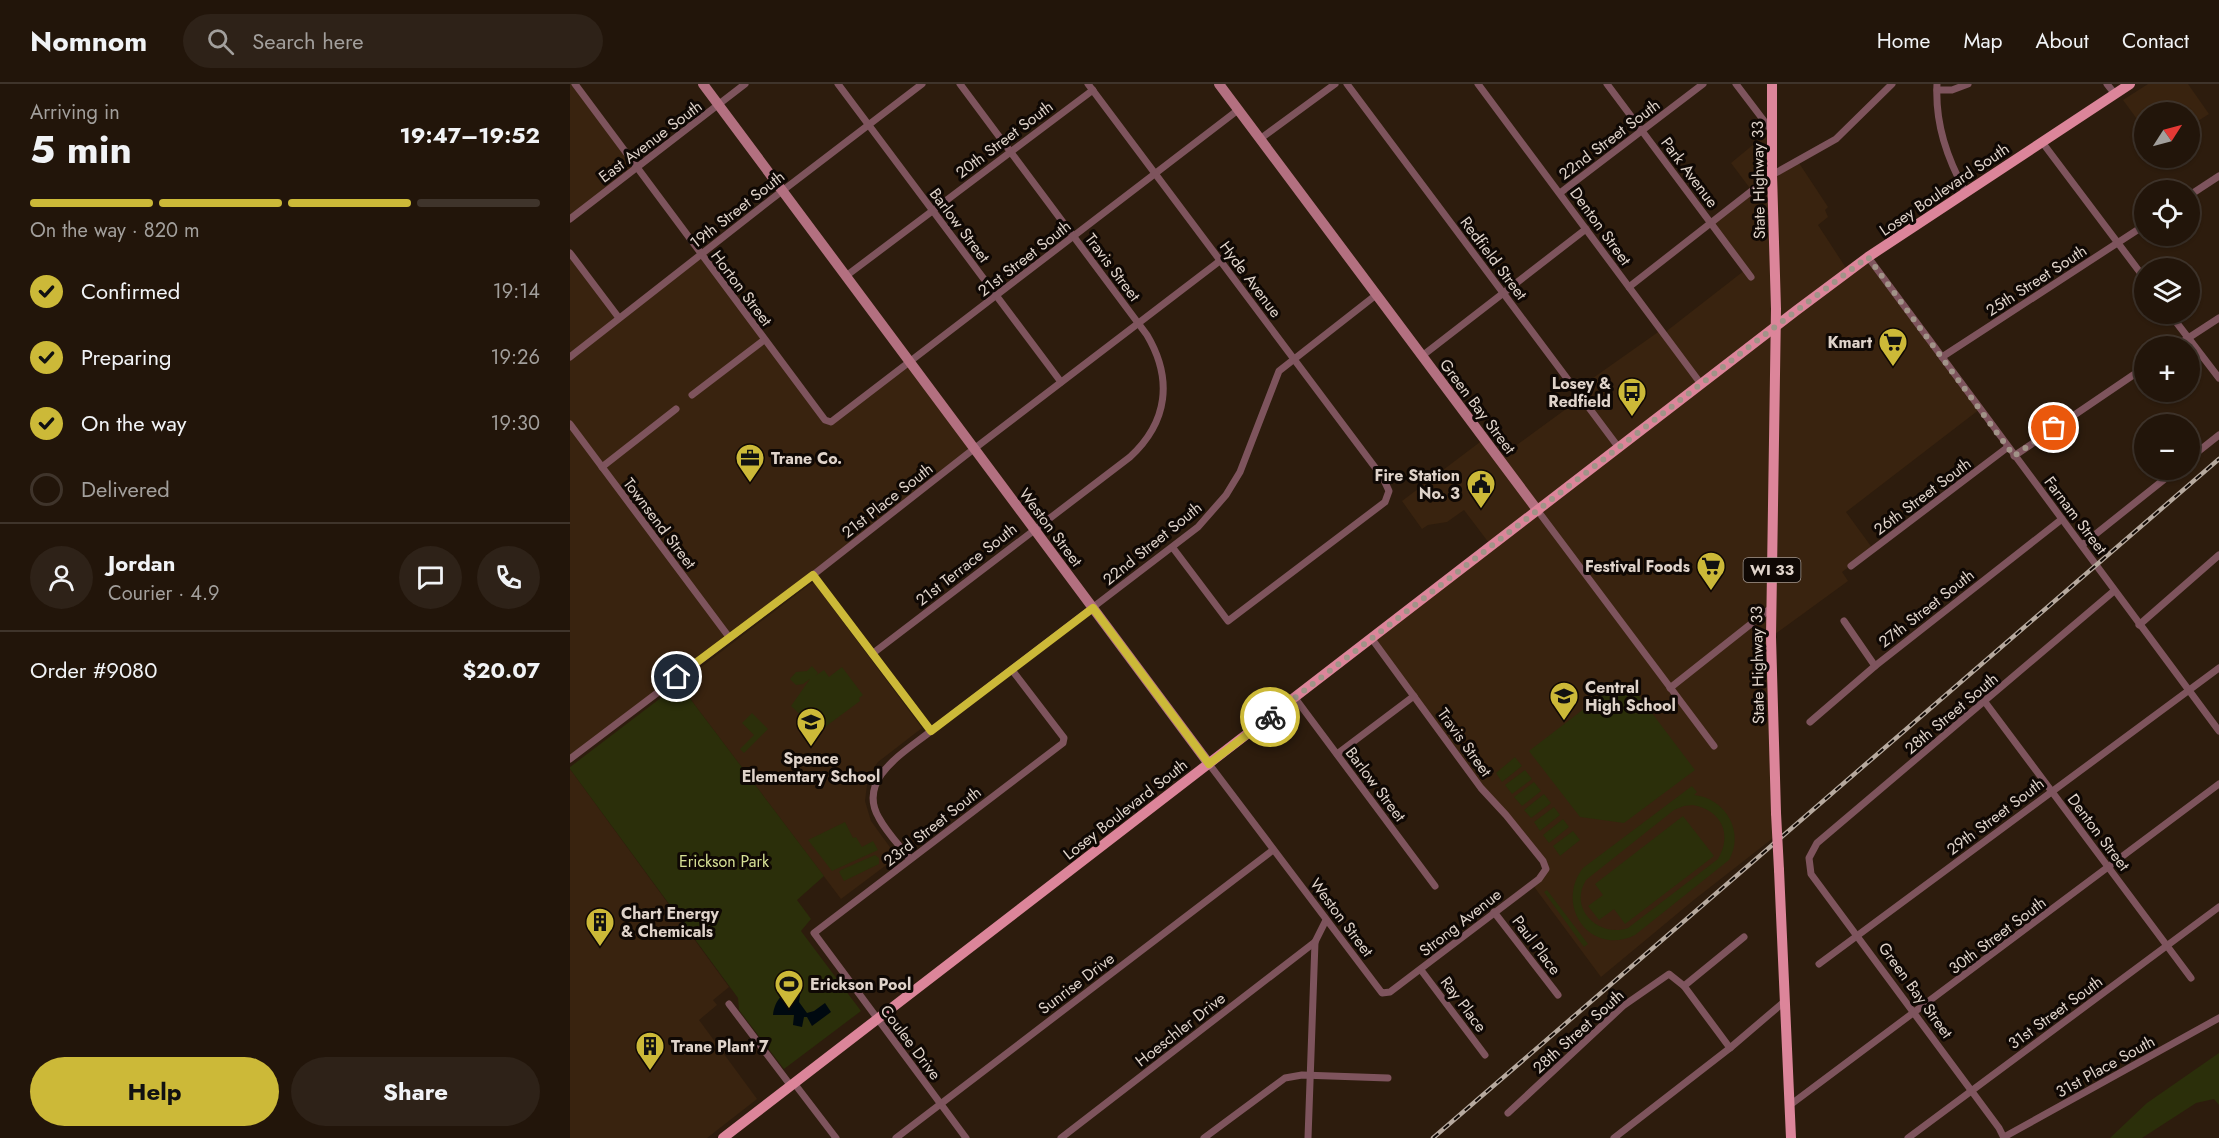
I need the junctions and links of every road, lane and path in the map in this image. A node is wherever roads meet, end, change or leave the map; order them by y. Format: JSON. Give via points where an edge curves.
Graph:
{"nodes":[{"id":1,"x":576,"y":84,"type":"edge"},
{"id":2,"x":703,"y":84,"type":"edge"},
{"id":3,"x":746,"y":84,"type":"edge"},
{"id":4,"x":838,"y":84,"type":"edge"},
{"id":5,"x":922,"y":84,"type":"edge"},
{"id":6,"x":960,"y":84,"type":"edge"},
{"id":7,"x":1219,"y":84,"type":"edge"},
{"id":8,"x":1335,"y":84,"type":"edge"},
{"id":9,"x":1347,"y":84,"type":"edge"},
{"id":10,"x":1478,"y":84,"type":"edge"},
{"id":11,"x":1607,"y":84,"type":"edge"},
{"id":12,"x":1703,"y":84,"type":"edge"},
{"id":13,"x":1736,"y":84,"type":"edge"},
{"id":14,"x":1772,"y":84,"type":"edge"},
{"id":15,"x":1892,"y":84,"type":"edge"},
{"id":16,"x":1968,"y":84,"type":"edge"},
{"id":17,"x":2107,"y":84,"type":"edge"},
{"id":18,"x":2130,"y":84,"type":"edge"},
{"id":19,"x":1090,"y":87,"type":"edge"},
{"id":20,"x":1937,"y":87,"type":"edge"},
{"id":21,"x":2115,"y":94,"type":"junction"},
{"id":22,"x":718,"y":105,"type":"junction"},
{"id":23,"x":1238,"y":110,"type":"junction"},
{"id":24,"x":868,"y":125,"type":"junction"},
{"id":25,"x":1642,"y":130,"type":"junction"},
{"id":26,"x":1771,"y":130,"type":"junction"},
{"id":27,"x":1260,"y":139,"type":"junction"},
{"id":28,"x":2042,"y":142,"type":"junction"},
{"id":29,"x":1010,"y":152,"type":"junction"},
{"id":30,"x":636,"y":168,"type":"junction"},
{"id":31,"x":1156,"y":172,"type":"junction"},
{"id":32,"x":1772,"y":175,"type":"junction"},
{"id":33,"x":2219,"y":176,"type":"edge"},
{"id":34,"x":2200,"y":188,"type":"edge"},
{"id":35,"x":782,"y":190,"type":"junction"},
{"id":36,"x":1560,"y":193,"type":"junction"},
{"id":37,"x":1966,"y":193,"type":"junction"},
{"id":38,"x":932,"y":210,"type":"junction"},
{"id":39,"x":570,"y":219,"type":"edge"},
{"id":40,"x":1711,"y":224,"type":"junction"},
{"id":41,"x":1586,"y":229,"type":"junction"},
{"id":42,"x":2134,"y":232,"type":"edge"},
{"id":43,"x":1074,"y":237,"type":"junction"},
{"id":44,"x":2118,"y":243,"type":"junction"},
{"id":45,"x":570,"y":253,"type":"edge"},
{"id":46,"x":700,"y":254,"type":"junction"},
{"id":47,"x":1868,"y":257,"type":"junction"},
{"id":48,"x":1221,"y":261,"type":"junction"},
{"id":49,"x":2134,"y":264,"type":"edge"},
{"id":50,"x":846,"y":276,"type":"junction"},
{"id":51,"x":1751,"y":277,"type":"dead end"},
{"id":52,"x":1629,"y":287,"type":"junction"},
{"id":53,"x":1503,"y":293,"type":"junction"},
{"id":54,"x":1376,"y":295,"type":"junction"},
{"id":55,"x":996,"y":296,"type":"junction"},
{"id":56,"x":619,"y":318,"type":"junction"},
{"id":57,"x":2219,"y":318,"type":"edge"},
{"id":58,"x":1138,"y":323,"type":"junction"},
{"id":59,"x":2178,"y":324,"type":"edge"},
{"id":60,"x":1776,"y":326,"type":"junction"},
{"id":61,"x":2187,"y":336,"type":"edge"},
{"id":62,"x":2192,"y":336,"type":"edge"},
{"id":63,"x":764,"y":340,"type":"junction"},
{"id":64,"x":2200,"y":353,"type":"edge"},
{"id":65,"x":1422,"y":356,"type":"junction"},
{"id":66,"x":570,"y":357,"type":"edge"},
{"id":67,"x":1942,"y":357,"type":"junction"},
{"id":68,"x":1294,"y":358,"type":"junction"},
{"id":69,"x":910,"y":362,"type":"junction"},
{"id":70,"x":2134,"y":374,"type":"edge"},
{"id":71,"x":2219,"y":378,"type":"edge"},
{"id":72,"x":1060,"y":382,"type":"junction"},
{"id":73,"x":1701,"y":384,"type":"junction"},
{"id":74,"x":692,"y":395,"type":"dead end"},
{"id":75,"x":676,"y":409,"type":"dead end"},
{"id":76,"x":825,"y":420,"type":"joint"},
{"id":77,"x":570,"y":424,"type":"edge"},
{"id":78,"x":2219,"y":435,"type":"edge"},
{"id":79,"x":2008,"y":447,"type":"junction"},
{"id":80,"x":974,"y":448,"type":"junction"},
{"id":81,"x":1619,"y":448,"type":"junction"},
{"id":82,"x":2200,"y":450,"type":"edge"},
{"id":83,"x":2014,"y":456,"type":"junction"},
{"id":84,"x":602,"y":467,"type":"junction"},
{"id":85,"x":2163,"y":480,"type":"edge"},
{"id":86,"x":1538,"y":511,"type":"junction"},
{"id":87,"x":2062,"y":519,"type":"junction"},
{"id":88,"x":1034,"y":529,"type":"junction"},
{"id":89,"x":2082,"y":545,"type":"junction"},
{"id":90,"x":1173,"y":548,"type":"junction"},
{"id":91,"x":2219,"y":555,"type":"edge"},
{"id":92,"x":1851,"y":566,"type":"dead end"},
{"id":93,"x":813,"y":575,"type":"junction"},
{"id":94,"x":2115,"y":591,"type":"junction"},
{"id":95,"x":1093,"y":608,"type":"junction"},
{"id":96,"x":1771,"y":608,"type":"junction"},
{"id":97,"x":1844,"y":621,"type":"dead end"},
{"id":98,"x":2139,"y":625,"type":"junction"},
{"id":99,"x":729,"y":637,"type":"junction"},
{"id":100,"x":1372,"y":639,"type":"junction"},
{"id":101,"x":872,"y":654,"type":"junction"},
{"id":102,"x":1875,"y":666,"type":"junction"},
{"id":103,"x":2219,"y":668,"type":"edge"},
{"id":104,"x":1012,"y":670,"type":"junction"},
{"id":105,"x":1670,"y":688,"type":"junction"},
{"id":106,"x":2188,"y":690,"type":"junction"},
{"id":107,"x":1414,"y":696,"type":"junction"},
{"id":108,"x":1295,"y":698,"type":"junction"},
{"id":109,"x":1985,"y":702,"type":"junction"},
{"id":110,"x":1810,"y":722,"type":"dead end"},
{"id":111,"x":931,"y":731,"type":"junction"},
{"id":112,"x":2219,"y":731,"type":"edge"},
{"id":113,"x":1714,"y":746,"type":"dead end"},
{"id":114,"x":1337,"y":754,"type":"junction"},
{"id":115,"x":570,"y":759,"type":"edge"},
{"id":116,"x":1209,"y":764,"type":"junction"},
{"id":117,"x":2219,"y":784,"type":"edge"},
{"id":118,"x":2051,"y":791,"type":"junction"},
{"id":119,"x":1273,"y":850,"type":"junction"},
{"id":120,"x":1809,"y":858,"type":"joint"},
{"id":121,"x":910,"y":859,"type":"junction"},
{"id":122,"x":1539,"y":860,"type":"joint"},
{"id":123,"x":2109,"y":868,"type":"junction"},
{"id":124,"x":1436,"y":886,"type":"dead end"},
{"id":125,"x":2219,"y":907,"type":"edge"},
{"id":126,"x":1494,"y":912,"type":"junction"},
{"id":127,"x":1326,"y":920,"type":"junction"},
{"id":128,"x":814,"y":933,"type":"joint"},
{"id":129,"x":1857,"y":936,"type":"junction"},
{"id":130,"x":1744,"y":937,"type":"dead end"},
{"id":131,"x":1315,"y":942,"type":"junction"},
{"id":132,"x":2167,"y":946,"type":"junction"},
{"id":133,"x":1819,"y":964,"type":"dead end"},
{"id":134,"x":1421,"y":969,"type":"junction"},
{"id":135,"x":2191,"y":978,"type":"dead end"},
{"id":136,"x":1684,"y":986,"type":"junction"},
{"id":137,"x":1376,"y":988,"type":"joint"},
{"id":138,"x":1557,"y":995,"type":"dead end"},
{"id":139,"x":1785,"y":1001,"type":"junction"},
{"id":140,"x":729,"y":1004,"type":"dead end"},
{"id":141,"x":1914,"y":1014,"type":"junction"},
{"id":142,"x":2219,"y":1018,"type":"edge"},
{"id":143,"x":877,"y":1020,"type":"junction"},
{"id":144,"x":1730,"y":1048,"type":"junction"},
{"id":145,"x":1485,"y":1055,"type":"dead end"},
{"id":146,"x":1310,"y":1075,"type":"junction"},
{"id":147,"x":1388,"y":1078,"type":"dead end"},
{"id":148,"x":792,"y":1085,"type":"junction"},
{"id":149,"x":1971,"y":1090,"type":"junction"},
{"id":150,"x":941,"y":1104,"type":"junction"},
{"id":151,"x":1790,"y":1105,"type":"junction"},
{"id":152,"x":1508,"y":1113,"type":"dead end"},
{"id":153,"x":1789,"y":1136,"type":"edge"},
{"id":154,"x":2004,"y":1137,"type":"edge"},
{"id":155,"x":723,"y":1138,"type":"edge"},
{"id":156,"x":836,"y":1138,"type":"edge"},
{"id":157,"x":896,"y":1138,"type":"edge"},
{"id":158,"x":966,"y":1138,"type":"edge"},
{"id":159,"x":1061,"y":1138,"type":"edge"},
{"id":160,"x":1204,"y":1138,"type":"edge"},
{"id":161,"x":1308,"y":1138,"type":"edge"},
{"id":162,"x":1614,"y":1138,"type":"edge"},
{"id":163,"x":1908,"y":1138,"type":"edge"}],
"edges":[{"from":1,"to":30,"type":"street","name":"Horton Street"},
{"from":2,"to":22,"type":"street","name":"Weston Street"},
{"from":3,"to":22,"type":"street","name":"East Avenue South"},
{"from":4,"to":24,"type":"street","name":"Barlow Street"},
{"from":5,"to":24,"type":"street","name":"19th Street South"},
{"from":6,"to":29,"type":"street","name":"Travis Street"},
{"from":7,"to":23,"type":"street","name":"Green Bay Street"},
{"from":8,"to":27,"type":"street"},
{"from":9,"to":53,"type":"street","name":"Redfield Street"},
{"from":10,"to":36,"type":"street","name":"Denton Street"},
{"from":11,"to":25,"type":"street","name":"Park Avenue"},
{"from":12,"to":25,"type":"street","name":"22nd Street South"},
{"from":13,"to":26,"type":"street"},
{"from":14,"to":26,"type":"main road","name":"State Highway 33","number":"WI 33"},
{"from":15,"to":32,"type":"street","via":[[1836,139]]},
{"from":16,"to":20,"type":"street","via":[[1952,90]]},
{"from":17,"to":21,"type":"street"},
{"from":18,"to":21,"type":"main road","name":"Losey Boulevard South"},
{"from":19,"to":29,"type":"street","name":"20th Street South"},
{"from":19,"to":31,"type":"street","name":"Hyde Avenue"},
{"from":20,"to":37,"type":"street","via":[[1944,144]]},
{"from":21,"to":28,"type":"main road","name":"Losey Boulevard South"},
{"from":22,"to":30,"type":"street","name":"East Avenue South"},
{"from":22,"to":35,"type":"street","name":"Weston Street"},
{"from":23,"to":27,"type":"street","name":"Green Bay Street"},
{"from":23,"to":31,"type":"street","name":"21st Street South"},
{"from":24,"to":35,"type":"street","name":"19th Street South"},
{"from":24,"to":38,"type":"street","name":"Barlow Street"},
{"from":25,"to":36,"type":"street","name":"22nd Street South"},
{"from":25,"to":40,"type":"street","name":"Park Avenue"},
{"from":26,"to":32,"type":"main road","name":"State Highway 33","number":"WI 33"},
{"from":27,"to":54,"type":"street","name":"Green Bay Street"},
{"from":28,"to":37,"type":"main road","name":"Losey Boulevard South"},
{"from":28,"to":44,"type":"street"},
{"from":29,"to":38,"type":"street","name":"20th Street South"},
{"from":29,"to":43,"type":"street","name":"Travis Street"},
{"from":30,"to":39,"type":"street","name":"East Avenue South"},
{"from":30,"to":46,"type":"street","name":"Horton Street"},
{"from":31,"to":43,"type":"street","name":"21st Street South"},
{"from":31,"to":48,"type":"street","name":"Hyde Avenue"},
{"from":32,"to":40,"type":"street"},
{"from":32,"to":60,"type":"main road","name":"State Highway 33","number":"WI 33"},
{"from":33,"to":34,"type":"street"},
{"from":35,"to":46,"type":"street","name":"19th Street South"},
{"from":35,"to":50,"type":"street","name":"Weston Street"},
{"from":36,"to":41,"type":"street","name":"Denton Street"},
{"from":37,"to":47,"type":"main road","name":"Losey Boulevard South"},
{"from":38,"to":50,"type":"street","name":"20th Street South"},
{"from":38,"to":55,"type":"street","name":"Barlow Street"},
{"from":40,"to":51,"type":"street","name":"Park Avenue"},
{"from":40,"to":52,"type":"street"},
{"from":41,"to":52,"type":"street","name":"Denton Street"},
{"from":41,"to":53,"type":"street"},
{"from":42,"to":44,"type":"street","name":"25th Street South"},
{"from":43,"to":55,"type":"street","name":"21st Street South"},
{"from":43,"to":58,"type":"street","name":"Travis Street"},
{"from":44,"to":49,"type":"street"},
{"from":44,"to":67,"type":"street","name":"25th Street South"},
{"from":45,"to":56,"type":"street"},
{"from":46,"to":56,"type":"street","name":"19th Street South"},
{"from":46,"to":63,"type":"street","name":"Horton Street"},
{"from":47,"to":60,"type":"main road","name":"Losey Boulevard South"},
{"from":47,"to":67,"type":"street","name":"Farnam Street"},
{"from":48,"to":58,"type":"street","name":"21st Place South"},
{"from":48,"to":68,"type":"street","name":"Hyde Avenue"},
{"from":50,"to":69,"type":"street","name":"Weston Street"},
{"from":52,"to":73,"type":"street","name":"Denton Street"},
{"from":53,"to":65,"type":"street"},
{"from":53,"to":81,"type":"street","name":"Redfield Street"},
{"from":54,"to":65,"type":"street","name":"Green Bay Street"},
{"from":54,"to":68,"type":"street","name":"22nd Street South"},
{"from":55,"to":69,"type":"street","name":"21st Street South"},
{"from":55,"to":72,"type":"street","name":"Barlow Street"},
{"from":56,"to":66,"type":"street","name":"19th Street South"},
{"from":57,"to":62,"type":"street"},
{"from":58,"to":72,"type":"street","name":"21st Place South"},
{"from":58,"to":88,"type":"street","name":"21st Terrace South","via":[[1154,347],[1163,373],[1163,396],[1156,423],[1130,457]]},
{"from":59,"to":61,"type":"street"},
{"from":60,"to":73,"type":"main road","name":"Losey Boulevard South"},
{"from":60,"to":96,"type":"main road","name":"State Highway 33","number":"WI 33"},
{"from":63,"to":74,"type":"street"},
{"from":63,"to":76,"type":"street","name":"Horton Street"},
{"from":64,"to":71,"type":"street"},
{"from":65,"to":86,"type":"street","name":"Green Bay Street"},
{"from":67,"to":79,"type":"street","name":"Farnam Street"},
{"from":68,"to":90,"type":"street","name":"22nd Street South","via":[[1273,381],[1249,451],[1232,486],[1205,520]]},
{"from":68,"to":90,"type":"street","name":"Hyde Avenue","via":[[1383,478],[1389,491],[1384,502],[1228,621]]},
{"from":69,"to":76,"type":"street","name":"21st Street South","via":[[831,422]]},
{"from":69,"to":80,"type":"street","name":"Weston Street"},
{"from":70,"to":83,"type":"street"},
{"from":72,"to":80,"type":"street","name":"21st Place South"},
{"from":73,"to":81,"type":"main road","name":"Losey Boulevard South"},
{"from":75,"to":84,"type":"street"},
{"from":77,"to":84,"type":"street","name":"Townsend Street"},
{"from":78,"to":82,"type":"street"},
{"from":79,"to":83,"type":"street","name":"Farnam Street"},
{"from":79,"to":92,"type":"street","name":"26th Street South"},
{"from":80,"to":88,"type":"street","name":"Weston Street"},
{"from":80,"to":93,"type":"street","name":"21st Place South"},
{"from":81,"to":86,"type":"main road","name":"Losey Boulevard South"},
{"from":83,"to":87,"type":"street","name":"Farnam Street"},
{"from":84,"to":99,"type":"street","name":"Townsend Street"},
{"from":85,"to":89,"type":"street"},
{"from":86,"to":100,"type":"main road","name":"Losey Boulevard South"},
{"from":86,"to":105,"type":"street","name":"Green Bay Street"},
{"from":87,"to":89,"type":"street","name":"Farnam Street"},
{"from":87,"to":102,"type":"street","name":"27th Street South"},
{"from":88,"to":95,"type":"street","name":"Weston Street"},
{"from":88,"to":101,"type":"street","name":"21st Terrace South"},
{"from":89,"to":94,"type":"street","name":"Farnam Street"},
{"from":90,"to":95,"type":"street","name":"22nd Street South"},
{"from":91,"to":98,"type":"street"},
{"from":93,"to":99,"type":"street","name":"21st Place South"},
{"from":93,"to":101,"type":"street"},
{"from":94,"to":98,"type":"street","name":"Farnam Street"},
{"from":94,"to":109,"type":"street","name":"28th Street South"},
{"from":95,"to":104,"type":"street","name":"22nd Street South"},
{"from":95,"to":116,"type":"street","name":"Weston Street"},
{"from":96,"to":105,"type":"street"},
{"from":96,"to":139,"type":"main road","name":"State Highway 33","number":"WI 33","bridge":true},
{"from":97,"to":102,"type":"street"},
{"from":98,"to":106,"type":"street","name":"Farnam Street"},
{"from":99,"to":115,"type":"street","name":"21st Place South"},
{"from":100,"to":107,"type":"street","name":"Travis Street"},
{"from":100,"to":108,"type":"main road","name":"Losey Boulevard South"},
{"from":101,"to":111,"type":"street"},
{"from":102,"to":110,"type":"street","name":"27th Street South"},
{"from":103,"to":106,"type":"street","name":"29th Street South"},
{"from":104,"to":111,"type":"street","name":"22nd Street South"},
{"from":104,"to":121,"type":"street","name":"23rd Street South","via":[[1064,738],[1059,746]]},
{"from":105,"to":113,"type":"street","name":"Green Bay Street"},
{"from":106,"to":112,"type":"street","name":"Farnam Street"},
{"from":106,"to":118,"type":"street","name":"29th Street South"},
{"from":107,"to":114,"type":"street"},
{"from":107,"to":122,"type":"street","name":"Travis Street"},
{"from":108,"to":114,"type":"street","name":"Barlow Street"},
{"from":108,"to":116,"type":"main road","name":"Losey Boulevard South"},
{"from":109,"to":118,"type":"street","name":"Denton Street"},
{"from":109,"to":120,"type":"street","name":"28th Street South","via":[[1817,843]]},
{"from":111,"to":121,"type":"street","name":"22nd Street South","via":[[880,774],[874,790],[879,819]]},
{"from":114,"to":124,"type":"street","name":"Barlow Street"},
{"from":116,"to":119,"type":"street","name":"Weston Street"},
{"from":116,"to":143,"type":"main road","name":"Losey Boulevard South"},
{"from":117,"to":123,"type":"street","name":"30th Street South"},
{"from":118,"to":123,"type":"street","name":"Denton Street"},
{"from":118,"to":129,"type":"street","name":"29th Street South"},
{"from":119,"to":127,"type":"street","name":"Weston Street"},
{"from":119,"to":150,"type":"street","name":"Sunrise Drive"},
{"from":120,"to":129,"type":"street","name":"Green Bay Street","via":[[1810,874]]},
{"from":121,"to":128,"type":"street","name":"23rd Street South"},
{"from":122,"to":126,"type":"street","name":"Strong Avenue","via":[[1546,868],[1543,876]]},
{"from":123,"to":132,"type":"street","name":"Denton Street"},
{"from":123,"to":141,"type":"street","name":"30th Street South"},
{"from":125,"to":132,"type":"street","name":"31st Street South"},
{"from":126,"to":134,"type":"street","name":"Strong Avenue"},
{"from":126,"to":138,"type":"street","name":"Paul Place"},
{"from":127,"to":131,"type":"street"},
{"from":127,"to":137,"type":"street","name":"Weston Street"},
{"from":128,"to":143,"type":"street","name":"Coulee Drive"},
{"from":129,"to":133,"type":"street","name":"29th Street South"},
{"from":129,"to":141,"type":"street","name":"Green Bay Street"},
{"from":130,"to":136,"type":"street"},
{"from":131,"to":146,"type":"street"},
{"from":131,"to":159,"type":"street","name":"Hoeschler Drive"},
{"from":132,"to":135,"type":"street","name":"Denton Street"},
{"from":132,"to":149,"type":"street","name":"31st Street South"},
{"from":134,"to":137,"type":"street","name":"Strong Avenue","via":[[1388,993]]},
{"from":134,"to":145,"type":"street","name":"Ray Place"},
{"from":136,"to":144,"type":"street"},
{"from":136,"to":152,"type":"street","name":"28th Street South","via":[[1669,974],[1623,1006]]},
{"from":139,"to":144,"type":"street"},
{"from":139,"to":151,"type":"main road","name":"State Highway 33","number":"WI 33"},
{"from":140,"to":148,"type":"street"},
{"from":141,"to":149,"type":"street","name":"Green Bay Street"},
{"from":141,"to":151,"type":"street","name":"30th Street South"},
{"from":142,"to":154,"type":"street","name":"31st Place South"},
{"from":143,"to":148,"type":"main road","name":"Losey Boulevard South"},
{"from":143,"to":150,"type":"street","name":"Coulee Drive"},
{"from":144,"to":162,"type":"street"},
{"from":146,"to":147,"type":"street"},
{"from":146,"to":160,"type":"street","via":[[1293,1075],[1279,1081]]},
{"from":146,"to":161,"type":"street"},
{"from":148,"to":155,"type":"main road","name":"Losey Boulevard South"},
{"from":148,"to":156,"type":"street"},
{"from":149,"to":154,"type":"street","name":"Green Bay Street"},
{"from":149,"to":163,"type":"street","name":"31st Street South"},
{"from":150,"to":157,"type":"street","name":"Sunrise Drive"},
{"from":150,"to":158,"type":"street","name":"Coulee Drive"},
{"from":151,"to":153,"type":"main road","name":"State Highway 33","number":"WI 33"}]}
